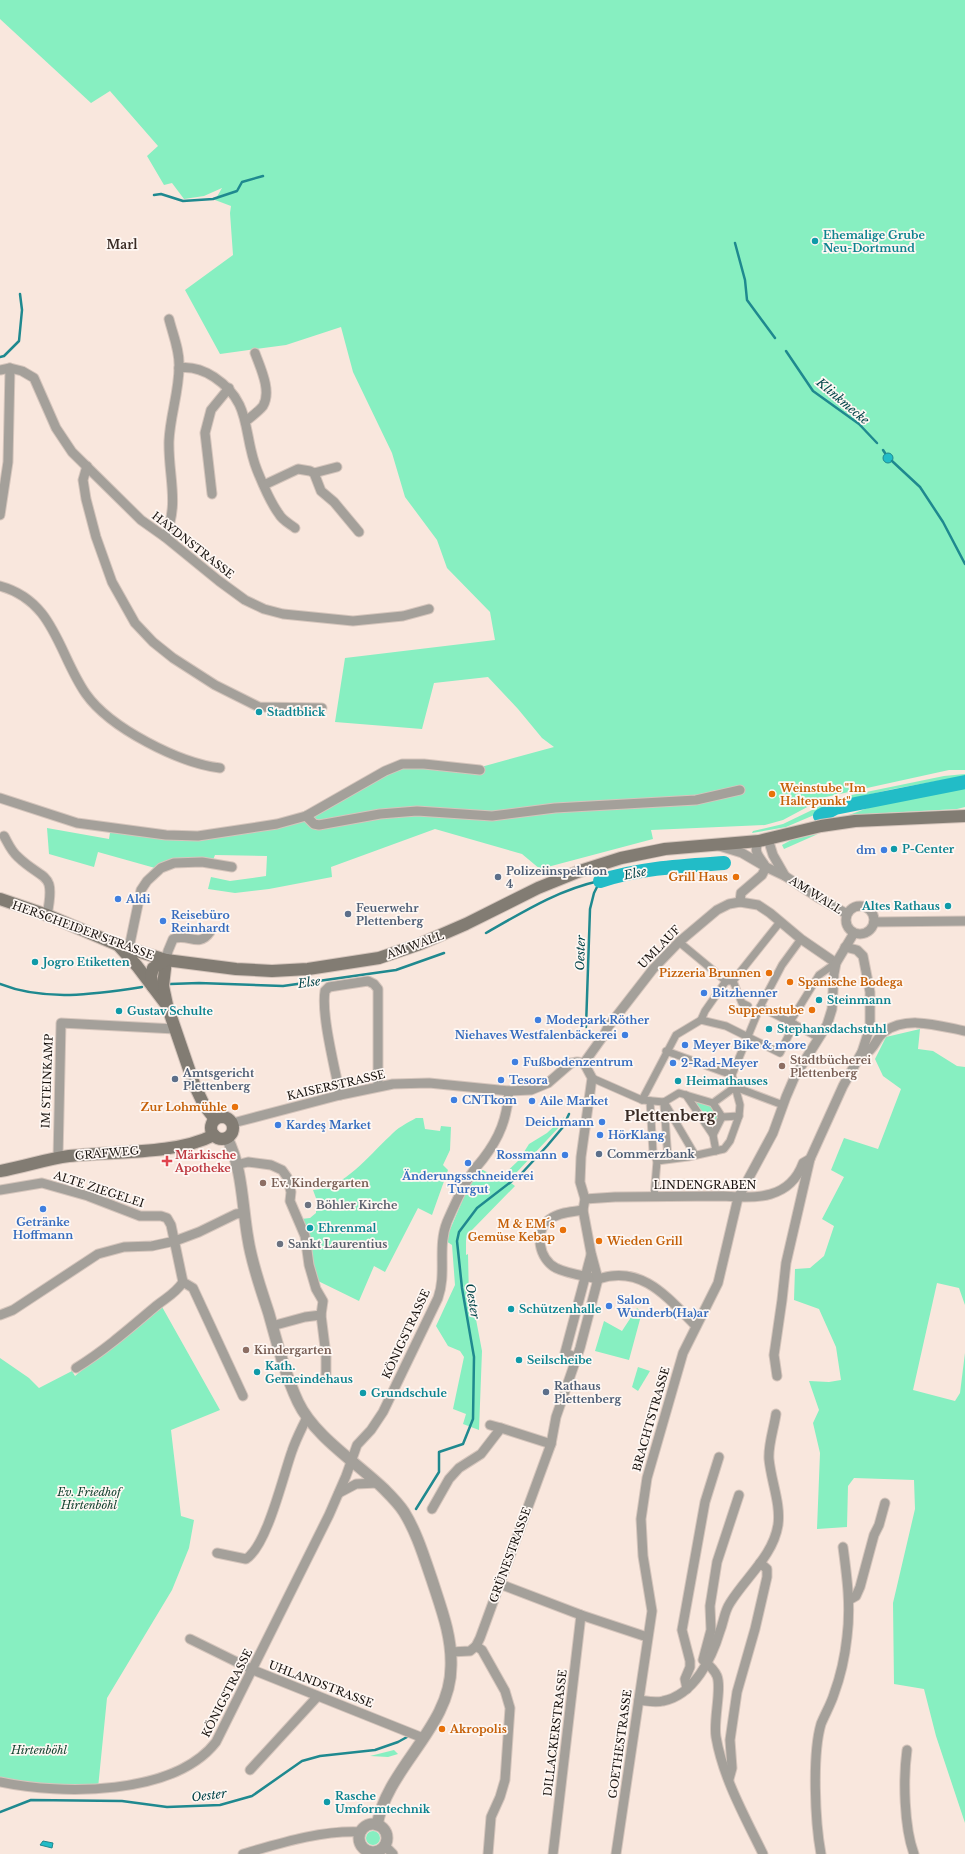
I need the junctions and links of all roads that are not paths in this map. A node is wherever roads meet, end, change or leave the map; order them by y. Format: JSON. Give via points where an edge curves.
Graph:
{"nodes":[{"id":1,"x":169,"y":319,"type":"dead end"},
{"id":2,"x":255,"y":353,"type":"dead end"},
{"id":3,"x":10,"y":368,"type":"junction"},
{"id":4,"x":179,"y":368,"type":"junction"},
{"id":5,"x":0,"y":370,"type":"edge"},
{"id":6,"x":229,"y":388,"type":"junction"},
{"id":7,"x":246,"y":421,"type":"junction"},
{"id":8,"x":87,"y":466,"type":"junction"},
{"id":9,"x":337,"y":467,"type":"dead end"},
{"id":10,"x":314,"y":473,"type":"junction"},
{"id":11,"x":264,"y":484,"type":"junction"},
{"id":12,"x":212,"y":494,"type":"dead end"},
{"id":13,"x":0,"y":515,"type":"edge"},
{"id":14,"x":295,"y":528,"type":"dead end"},
{"id":15,"x":359,"y":532,"type":"dead end"},
{"id":16,"x":165,"y":538,"type":"junction"},
{"id":17,"x":0,"y":586,"type":"edge"},
{"id":18,"x":429,"y":609,"type":"dead end"},
{"id":19,"x":322,"y":708,"type":"dead end"},
{"id":20,"x":220,"y":768,"type":"dead end"},
{"id":21,"x":480,"y":770,"type":"dead end"},
{"id":22,"x":740,"y":790,"type":"dead end"},
{"id":23,"x":0,"y":798,"type":"edge"},
{"id":24,"x":306,"y":816,"type":"junction"},
{"id":25,"x":965,"y":816,"type":"edge"},
{"id":26,"x":4,"y":836,"type":"dead end"},
{"id":27,"x":764,"y":840,"type":"junction"},
{"id":28,"x":712,"y":844,"type":"junction"},
{"id":29,"x":232,"y":867,"type":"dead end"},
{"id":30,"x":766,"y":867,"type":"junction"},
{"id":31,"x":785,"y":876,"type":"junction"},
{"id":32,"x":0,"y":900,"type":"edge"},
{"id":33,"x":740,"y":902,"type":"junction"},
{"id":34,"x":847,"y":914,"type":"junction"},
{"id":35,"x":47,"y":915,"type":"junction"},
{"id":36,"x":965,"y":921,"type":"edge"},
{"id":37,"x":780,"y":922,"type":"junction"},
{"id":38,"x":874,"y":922,"type":"junction"},
{"id":39,"x":210,"y":932,"type":"dead end"},
{"id":40,"x":854,"y":933,"type":"junction"},
{"id":41,"x":801,"y":940,"type":"junction"},
{"id":42,"x":680,"y":942,"type":"junction"},
{"id":43,"x":123,"y":947,"type":"junction"},
{"id":44,"x":845,"y":947,"type":"junction"},
{"id":45,"x":166,"y":960,"type":"junction"},
{"id":46,"x":836,"y":963,"type":"junction"},
{"id":47,"x":729,"y":981,"type":"junction"},
{"id":48,"x":153,"y":987,"type":"junction"},
{"id":49,"x":167,"y":1005,"type":"junction"},
{"id":50,"x":755,"y":1008,"type":"junction"},
{"id":51,"x":701,"y":1020,"type":"junction"},
{"id":52,"x":792,"y":1023,"type":"junction"},
{"id":53,"x":175,"y":1029,"type":"junction"},
{"id":54,"x":965,"y":1031,"type":"edge"},
{"id":55,"x":746,"y":1036,"type":"junction"},
{"id":56,"x":819,"y":1038,"type":"junction"},
{"id":57,"x":666,"y":1051,"type":"junction"},
{"id":58,"x":862,"y":1052,"type":"junction"},
{"id":59,"x":584,"y":1064,"type":"junction"},
{"id":60,"x":732,"y":1075,"type":"junction"},
{"id":61,"x":592,"y":1078,"type":"junction"},
{"id":62,"x":378,"y":1086,"type":"junction"},
{"id":63,"x":735,"y":1087,"type":"junction"},
{"id":64,"x":508,"y":1091,"type":"junction"},
{"id":65,"x":340,"y":1094,"type":"junction"},
{"id":66,"x":686,"y":1095,"type":"junction"},
{"id":67,"x":646,"y":1100,"type":"junction"},
{"id":68,"x":664,"y":1102,"type":"junction"},
{"id":69,"x":713,"y":1103,"type":"junction"},
{"id":70,"x":783,"y":1105,"type":"junction"},
{"id":71,"x":739,"y":1116,"type":"junction"},
{"id":72,"x":722,"y":1117,"type":"junction"},
{"id":73,"x":215,"y":1119,"type":"junction"},
{"id":74,"x":233,"y":1123,"type":"junction"},
{"id":75,"x":214,"y":1135,"type":"junction"},
{"id":76,"x":712,"y":1135,"type":"junction"},
{"id":77,"x":227,"y":1138,"type":"junction"},
{"id":78,"x":716,"y":1151,"type":"junction"},
{"id":79,"x":695,"y":1155,"type":"junction"},
{"id":80,"x":58,"y":1158,"type":"junction"},
{"id":81,"x":668,"y":1159,"type":"junction"},
{"id":82,"x":810,"y":1159,"type":"junction"},
{"id":83,"x":657,"y":1161,"type":"junction"},
{"id":84,"x":236,"y":1165,"type":"junction"},
{"id":85,"x":0,"y":1171,"type":"edge"},
{"id":86,"x":0,"y":1190,"type":"edge"},
{"id":87,"x":654,"y":1197,"type":"junction"},
{"id":88,"x":738,"y":1198,"type":"junction"},
{"id":89,"x":585,"y":1199,"type":"junction"},
{"id":90,"x":583,"y":1210,"type":"junction"},
{"id":91,"x":244,"y":1213,"type":"junction"},
{"id":92,"x":175,"y":1241,"type":"junction"},
{"id":93,"x":591,"y":1253,"type":"junction"},
{"id":94,"x":586,"y":1276,"type":"junction"},
{"id":95,"x":598,"y":1279,"type":"junction"},
{"id":96,"x":183,"y":1282,"type":"junction"},
{"id":97,"x":0,"y":1315,"type":"edge"},
{"id":98,"x":321,"y":1315,"type":"junction"},
{"id":99,"x":272,"y":1326,"type":"junction"},
{"id":100,"x":696,"y":1326,"type":"junction"},
{"id":101,"x":577,"y":1358,"type":"junction"},
{"id":102,"x":76,"y":1368,"type":"dead end"},
{"id":103,"x":326,"y":1376,"type":"dead end"},
{"id":104,"x":777,"y":1376,"type":"dead end"},
{"id":105,"x":243,"y":1396,"type":"dead end"},
{"id":106,"x":776,"y":1414,"type":"dead end"},
{"id":107,"x":308,"y":1417,"type":"junction"},
{"id":108,"x":490,"y":1425,"type":"dead end"},
{"id":109,"x":501,"y":1428,"type":"junction"},
{"id":110,"x":551,"y":1444,"type":"junction"},
{"id":111,"x":719,"y":1457,"type":"dead end"},
{"id":112,"x":350,"y":1460,"type":"junction"},
{"id":113,"x":378,"y":1484,"type":"junction"},
{"id":114,"x":339,"y":1493,"type":"junction"},
{"id":115,"x":739,"y":1495,"type":"dead end"},
{"id":116,"x":885,"y":1503,"type":"dead end"},
{"id":117,"x":432,"y":1508,"type":"dead end"},
{"id":118,"x":843,"y":1547,"type":"dead end"},
{"id":119,"x":217,"y":1554,"type":"dead end"},
{"id":120,"x":760,"y":1563,"type":"junction"},
{"id":121,"x":500,"y":1584,"type":"junction"},
{"id":122,"x":849,"y":1600,"type":"junction"},
{"id":123,"x":581,"y":1615,"type":"junction"},
{"id":124,"x":648,"y":1637,"type":"junction"},
{"id":125,"x":190,"y":1640,"type":"dead end"},
{"id":126,"x":476,"y":1646,"type":"junction"},
{"id":127,"x":451,"y":1652,"type":"junction"},
{"id":128,"x":707,"y":1664,"type":"junction"},
{"id":129,"x":253,"y":1670,"type":"junction"},
{"id":130,"x":687,"y":1689,"type":"junction"},
{"id":131,"x":317,"y":1696,"type":"junction"},
{"id":132,"x":639,"y":1700,"type":"junction"},
{"id":133,"x":423,"y":1738,"type":"junction"},
{"id":134,"x":907,"y":1750,"type":"dead end"},
{"id":135,"x":250,"y":1770,"type":"dead end"},
{"id":136,"x":729,"y":1780,"type":"junction"},
{"id":137,"x":0,"y":1782,"type":"edge"},
{"id":138,"x":378,"y":1825,"type":"junction"},
{"id":139,"x":361,"y":1832,"type":"junction"},
{"id":140,"x":379,"y":1851,"type":"edge"},
{"id":141,"x":243,"y":1854,"type":"edge"},
{"id":142,"x":393,"y":1854,"type":"edge"},
{"id":143,"x":488,"y":1854,"type":"edge"},
{"id":144,"x":553,"y":1854,"type":"edge"},
{"id":145,"x":616,"y":1854,"type":"edge"},
{"id":146,"x":763,"y":1854,"type":"edge"},
{"id":147,"x":821,"y":1854,"type":"edge"},
{"id":148,"x":914,"y":1854,"type":"edge"}],
"edges":[{"from":1,"to":4,"type":"street","via":[[178,352]]},
{"from":2,"to":7,"type":"street","via":[[266,394],[262,406]]},
{"from":3,"to":5,"type":"street"},
{"from":3,"to":8,"type":"street","name":"HAYDNSTRASSE","via":[[34,378],[56,428],[72,452]]},
{"from":3,"to":13,"type":"street","via":[[8,462]]},
{"from":4,"to":6,"type":"street","via":[[189,366],[207,372]]},
{"from":4,"to":16,"type":"street","via":[[169,440],[174,508]]},
{"from":6,"to":7,"type":"street","via":[[238,401]]},
{"from":6,"to":12,"type":"street","via":[[211,410],[205,433]]},
{"from":7,"to":11,"type":"street","via":[[252,454]]},
{"from":8,"to":16,"type":"street","name":"HAYDNSTRASSE","via":[[141,520]]},
{"from":8,"to":19,"type":"street","via":[[83,480],[96,537],[116,589],[135,623],[172,658],[215,685],[259,707]]},
{"from":9,"to":10,"type":"street"},
{"from":10,"to":11,"type":"street","via":[[298,470]]},
{"from":10,"to":15,"type":"street","via":[[321,491],[334,502]]},
{"from":11,"to":14,"type":"street","via":[[279,516]]},
{"from":16,"to":18,"type":"street","name":"HAYDNSTRASSE","via":[[219,582],[245,600],[264,609],[283,614],[353,621],[403,616]]},
{"from":17,"to":20,"type":"street","via":[[10,588],[29,601],[48,620],[74,675],[87,696],[107,716],[134,736],[204,766]]},
{"from":21,"to":24,"type":"street","via":[[402,764]]},
{"from":22,"to":24,"type":"street","via":[[696,800],[555,808],[492,816],[417,811],[365,816],[318,825]]},
{"from":23,"to":24,"type":"street","via":[[77,822],[166,835],[211,835],[277,824]]},
{"from":25,"to":27,"type":"main road","via":[[855,821],[821,826]]},
{"from":26,"to":35,"type":"street","via":[[19,858],[46,878],[50,892]]},
{"from":27,"to":28,"type":"main road","name":"AM WALL"},
{"from":27,"to":30,"type":"street","via":[[756,848],[756,852]]},
{"from":27,"to":31,"type":"street","name":"AM WALL"},
{"from":28,"to":30,"type":"street","name":"AM WALL","via":[[742,853]]},
{"from":28,"to":45,"type":"main road","name":"AM WALL","via":[[665,849],[594,866],[538,888],[430,940],[379,958],[308,969],[272,971]]},
{"from":29,"to":43,"type":"street","via":[[202,862],[174,863],[161,868],[141,890]]},
{"from":30,"to":31,"type":"street","name":"AM WALL"},
{"from":30,"to":33,"type":"street","via":[[762,875],[741,893]]},
{"from":31,"to":34,"type":"street","name":"AM WALL"},
{"from":32,"to":35,"type":"main road","name":"HERSCHEIDER STRASSE"},
{"from":33,"to":37,"type":"street","via":[[758,905]]},
{"from":33,"to":42,"type":"street","name":"UMLAUF","via":[[717,910]]},
{"from":34,"to":38,"type":"street","via":[[853,908],[863,907],[871,912]]},
{"from":34,"to":40,"type":"street","via":[[847,926]]},
{"from":35,"to":43,"type":"main road","name":"HERSCHEIDER STRASSE"},
{"from":36,"to":38,"type":"street"},
{"from":37,"to":41,"type":"street"},
{"from":37,"to":47,"type":"street"},
{"from":38,"to":40,"type":"street","via":[[866,933]]},
{"from":39,"to":45,"type":"street","via":[[201,941],[173,939]]},
{"from":40,"to":44,"type":"street"},
{"from":41,"to":46,"type":"street"},
{"from":41,"to":50,"type":"street"},
{"from":42,"to":47,"type":"street"},
{"from":42,"to":59,"type":"street","name":"UMLAUF","via":[[644,981],[608,1027]]},
{"from":43,"to":45,"type":"main road","name":"HERSCHEIDER STRASSE"},
{"from":43,"to":48,"type":"main road"},
{"from":44,"to":46,"type":"street"},
{"from":44,"to":58,"type":"street","via":[[857,950],[863,956],[869,986],[870,1027]]},
{"from":45,"to":48,"type":"main road","via":[[153,968]]},
{"from":45,"to":49,"type":"main road","via":[[163,986]]},
{"from":46,"to":52,"type":"street","via":[[819,975]]},
{"from":46,"to":56,"type":"street","name":"BRACHTSTRASSE","via":[[832,1010]]},
{"from":47,"to":50,"type":"street","via":[[742,1003]]},
{"from":47,"to":51,"type":"street"},
{"from":48,"to":49,"type":"main road"},
{"from":49,"to":53,"type":"main road"},
{"from":50,"to":52,"type":"street"},
{"from":50,"to":55,"type":"street"},
{"from":51,"to":55,"type":"street","via":[[726,1026]]},
{"from":51,"to":57,"type":"street","via":[[676,1035]]},
{"from":52,"to":55,"type":"street","via":[[780,1053]]},
{"from":52,"to":56,"type":"street"},
{"from":53,"to":73,"type":"main road","via":[[198,1092]]},
{"from":53,"to":80,"type":"street","name":"IM STEINKAMP","via":[[61,1023]]},
{"from":54,"to":58,"type":"street","via":[[928,1023],[908,1023],[894,1026],[879,1036],[869,1052]]},
{"from":55,"to":60,"type":"street"},
{"from":56,"to":70,"type":"street","name":"BRACHTSTRASSE","via":[[795,1076]]},
{"from":57,"to":60,"type":"street"},
{"from":57,"to":67,"type":"street"},
{"from":58,"to":82,"type":"street","via":[[823,1123]]},
{"from":59,"to":61,"type":"street"},
{"from":59,"to":64,"type":"street","name":"KAISERSTRASSE","via":[[571,1063],[541,1086]]},
{"from":60,"to":63,"type":"street"},
{"from":61,"to":67,"type":"street"},
{"from":61,"to":89,"type":"street","name":"GRÜNESTRASSE","via":[[581,1157],[580,1182]]},
{"from":62,"to":64,"type":"street","name":"KAISERSTRASSE","via":[[429,1083]]},
{"from":62,"to":65,"type":"street","name":"KAISERSTRASSE"},
{"from":62,"to":65,"type":"street","via":[[378,989],[368,981],[329,988],[325,991],[324,998]]},
{"from":63,"to":69,"type":"street"},
{"from":63,"to":70,"type":"street"},
{"from":63,"to":71,"type":"street","via":[[740,1105]]},
{"from":64,"to":112,"type":"street","name":"KÖNIGSTRASSE","via":[[507,1115],[497,1138],[472,1172],[447,1222],[443,1236],[442,1278],[438,1298],[383,1412],[357,1445]]},
{"from":65,"to":74,"type":"street","name":"KAISERSTRASSE"},
{"from":66,"to":68,"type":"street","via":[[679,1093]]},
{"from":66,"to":69,"type":"street"},
{"from":66,"to":76,"type":"street"},
{"from":67,"to":68,"type":"street"},
{"from":67,"to":83,"type":"street","via":[[653,1152]]},
{"from":68,"to":79,"type":"street"},
{"from":68,"to":81,"type":"street"},
{"from":69,"to":72,"type":"street"},
{"from":70,"to":88,"type":"street","name":"BRACHTSTRASSE","via":[[764,1153]]},
{"from":71,"to":72,"type":"street"},
{"from":71,"to":78,"type":"street","via":[[730,1141],[724,1149]]},
{"from":72,"to":76,"type":"street"},
{"from":73,"to":74,"type":"main road","via":[[224,1116]]},
{"from":73,"to":75,"type":"main road","via":[[211,1125]]},
{"from":74,"to":77,"type":"main road","via":[[233,1132]]},
{"from":75,"to":77,"type":"main road"},
{"from":75,"to":80,"type":"main road","name":"GRAFWEG","via":[[189,1145]]},
{"from":76,"to":78,"type":"street"},
{"from":77,"to":84,"type":"street"},
{"from":78,"to":79,"type":"street"},
{"from":79,"to":81,"type":"street"},
{"from":80,"to":85,"type":"main road","name":"GRAFWEG"},
{"from":81,"to":83,"type":"street"},
{"from":82,"to":88,"type":"street","name":"LINDENGRABEN","via":[[803,1163],[795,1179],[775,1193],[762,1197]]},
{"from":82,"to":104,"type":"street","via":[[786,1263],[774,1355]]},
{"from":83,"to":87,"type":"street"},
{"from":84,"to":91,"type":"street"},
{"from":84,"to":98,"type":"street","via":[[259,1162],[278,1168],[290,1182],[290,1201],[305,1236],[309,1265],[323,1301]]},
{"from":86,"to":92,"type":"street","name":"ALTE ZIEGELEI","via":[[42,1183],[88,1196],[140,1216],[161,1216],[167,1218],[171,1225]]},
{"from":87,"to":88,"type":"street","name":"LINDENGRABEN"},
{"from":87,"to":89,"type":"street","name":"LINDENGRABEN"},
{"from":88,"to":100,"type":"street","name":"BRACHTSTRASSE","via":[[718,1283]]},
{"from":89,"to":90,"type":"street","name":"GRÜNESTRASSE"},
{"from":90,"to":93,"type":"street","name":"GRÜNESTRASSE"},
{"from":90,"to":94,"type":"street","via":[[551,1218],[542,1230],[540,1242],[541,1252],[557,1269]]},
{"from":91,"to":92,"type":"street","via":[[236,1214]]},
{"from":91,"to":99,"type":"street","via":[[248,1242]]},
{"from":92,"to":96,"type":"street","name":"ALTE ZIEGELEI"},
{"from":92,"to":97,"type":"street","via":[[152,1246],[124,1247],[98,1254],[13,1310]]},
{"from":93,"to":94,"type":"street","name":"GRÜNESTRASSE"},
{"from":93,"to":95,"type":"street","name":"GRÜNESTRASSE"},
{"from":94,"to":95,"type":"street"},
{"from":94,"to":101,"type":"street","name":"GRÜNESTRASSE","via":[[565,1354]]},
{"from":95,"to":100,"type":"street","via":[[611,1275],[644,1279]]},
{"from":95,"to":101,"type":"street","name":"GRÜNESTRASSE"},
{"from":96,"to":102,"type":"street","via":[[177,1291],[98,1354]]},
{"from":96,"to":105,"type":"street","via":[[193,1288]]},
{"from":98,"to":99,"type":"street"},
{"from":98,"to":103,"type":"street"},
{"from":99,"to":107,"type":"street","via":[[290,1383],[298,1403]]},
{"from":100,"to":124,"type":"street","name":"BRACHTSTRASSE","via":[[688,1340],[679,1368],[643,1500],[643,1556],[652,1611]]},
{"from":101,"to":110,"type":"street","name":"GRÜNESTRASSE","via":[[556,1417]]},
{"from":106,"to":120,"type":"street","via":[[769,1458],[778,1525],[773,1542]]},
{"from":107,"to":112,"type":"street"},
{"from":107,"to":119,"type":"street","via":[[292,1449],[277,1498],[252,1555],[246,1559]]},
{"from":108,"to":109,"type":"street"},
{"from":109,"to":110,"type":"street"},
{"from":109,"to":117,"type":"street","via":[[481,1454],[459,1468]]},
{"from":110,"to":121,"type":"street","name":"GRÜNESTRASSE"},
{"from":111,"to":130,"type":"street","via":[[705,1502],[682,1630],[690,1661],[685,1678]]},
{"from":112,"to":113,"type":"street"},
{"from":112,"to":114,"type":"street","name":"KÖNIGSTRASSE"},
{"from":113,"to":114,"type":"street","via":[[356,1484]]},
{"from":113,"to":127,"type":"street","via":[[398,1505],[416,1536],[441,1609]]},
{"from":114,"to":129,"type":"street","name":"KÖNIGSTRASSE"},
{"from":115,"to":128,"type":"street","via":[[717,1562],[710,1606],[711,1630],[702,1660]]},
{"from":116,"to":122,"type":"street","via":[[860,1587],[856,1596]]},
{"from":118,"to":122,"type":"street"},
{"from":120,"to":128,"type":"street","via":[[726,1610]]},
{"from":120,"to":136,"type":"street","via":[[767,1569],[767,1577],[737,1692],[730,1740],[732,1768]]},
{"from":121,"to":123,"type":"street"},
{"from":121,"to":126,"type":"street","name":"GRÜNESTRASSE"},
{"from":122,"to":147,"type":"street","via":[[842,1667],[821,1725],[818,1744],[816,1809]]},
{"from":123,"to":124,"type":"street"},
{"from":123,"to":144,"type":"street","name":"DILLACKERSTRASSE"},
{"from":124,"to":132,"type":"street","name":"GOETHESTRASSE"},
{"from":125,"to":129,"type":"street","name":"UHLANDSTRASSE"},
{"from":126,"to":127,"type":"street","via":[[466,1653]]},
{"from":126,"to":143,"type":"street","via":[[482,1650],[502,1686],[510,1708],[505,1780],[491,1817]]},
{"from":127,"to":133,"type":"street","via":[[450,1679],[446,1694]]},
{"from":128,"to":130,"type":"street"},
{"from":128,"to":136,"type":"street","via":[[718,1680],[715,1730]]},
{"from":129,"to":131,"type":"street","name":"UHLANDSTRASSE"},
{"from":129,"to":137,"type":"street","name":"KÖNIGSTRASSE","via":[[216,1742],[184,1768],[153,1781],[124,1786],[83,1789],[26,1788]]},
{"from":130,"to":132,"type":"street","via":[[663,1701]]},
{"from":131,"to":133,"type":"street","name":"UHLANDSTRASSE"},
{"from":131,"to":135,"type":"street"},
{"from":132,"to":145,"type":"street","name":"GOETHESTRASSE"},
{"from":133,"to":138,"type":"street","via":[[393,1783],[384,1801]]},
{"from":134,"to":148,"type":"street","via":[[904,1774]]},
{"from":136,"to":146,"type":"street"},
{"from":138,"to":139,"type":"street","via":[[370,1825]]},
{"from":138,"to":140,"type":"street","via":[[387,1835]]},
{"from":139,"to":140,"type":"street","via":[[359,1840],[363,1848],[367,1851]]},
{"from":139,"to":141,"type":"street","via":[[346,1831],[285,1842]]},
{"from":140,"to":142,"type":"street"}]}
